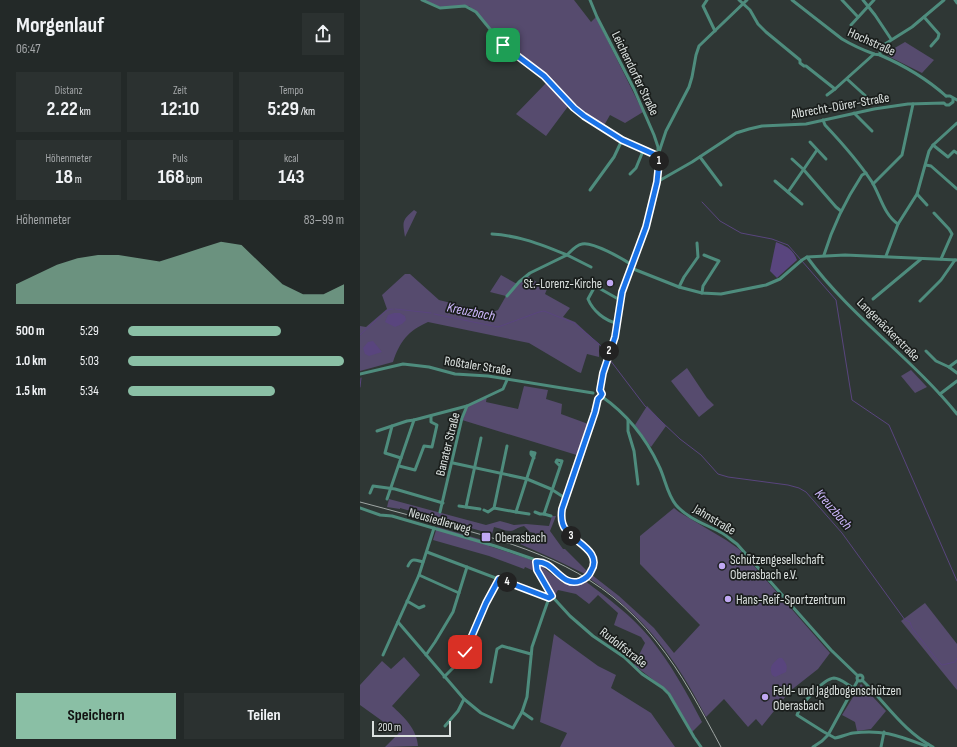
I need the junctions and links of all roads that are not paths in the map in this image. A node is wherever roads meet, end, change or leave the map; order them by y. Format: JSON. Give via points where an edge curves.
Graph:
{"nodes":[{"id":1,"x":422,"y":0,"type":"edge"},
{"id":2,"x":590,"y":0,"type":"edge"},
{"id":3,"x":707,"y":0,"type":"edge"},
{"id":4,"x":739,"y":0,"type":"edge"},
{"id":5,"x":747,"y":0,"type":"edge"},
{"id":6,"x":792,"y":0,"type":"edge"},
{"id":7,"x":842,"y":0,"type":"edge"},
{"id":8,"x":863,"y":0,"type":"edge"},
{"id":9,"x":874,"y":0,"type":"edge"},
{"id":10,"x":944,"y":0,"type":"edge"},
{"id":11,"x":955,"y":0,"type":"edge"},
{"id":12,"x":957,"y":3,"type":"edge"},
{"id":13,"x":744,"y":4,"type":"junction"},
{"id":14,"x":868,"y":6,"type":"junction"},
{"id":15,"x":858,"y":17,"type":"junction"},
{"id":16,"x":924,"y":17,"type":"junction"},
{"id":17,"x":851,"y":25,"type":"dead end"},
{"id":18,"x":715,"y":31,"type":"junction"},
{"id":19,"x":891,"y":39,"type":"junction"},
{"id":20,"x":931,"y":46,"type":"dead end"},
{"id":21,"x":874,"y":54,"type":"junction"},
{"id":22,"x":880,"y":55,"type":"junction"},
{"id":23,"x":847,"y":79,"type":"junction"},
{"id":24,"x":835,"y":89,"type":"junction"},
{"id":25,"x":826,"y":95,"type":"dead end"},
{"id":26,"x":946,"y":96,"type":"junction"},
{"id":27,"x":953,"y":99,"type":"junction"},
{"id":28,"x":870,"y":100,"type":"dead end"},
{"id":29,"x":957,"y":100,"type":"edge"},
{"id":30,"x":944,"y":103,"type":"junction"},
{"id":31,"x":913,"y":104,"type":"junction"},
{"id":32,"x":952,"y":104,"type":"junction"},
{"id":33,"x":957,"y":106,"type":"edge"},
{"id":34,"x":854,"y":113,"type":"junction"},
{"id":35,"x":823,"y":120,"type":"junction"},
{"id":36,"x":957,"y":123,"type":"edge"},
{"id":37,"x":872,"y":131,"type":"dead end"},
{"id":38,"x":622,"y":140,"type":"junction"},
{"id":39,"x":810,"y":142,"type":"dead end"},
{"id":40,"x":933,"y":145,"type":"junction"},
{"id":41,"x":817,"y":150,"type":"junction"},
{"id":42,"x":643,"y":151,"type":"junction"},
{"id":43,"x":957,"y":153,"type":"edge"},
{"id":44,"x":658,"y":156,"type":"junction"},
{"id":45,"x":700,"y":157,"type":"junction"},
{"id":46,"x":792,"y":159,"type":"dead end"},
{"id":47,"x":826,"y":160,"type":"dead end"},
{"id":48,"x":926,"y":165,"type":"junction"},
{"id":49,"x":803,"y":169,"type":"junction"},
{"id":50,"x":866,"y":173,"type":"junction"},
{"id":51,"x":630,"y":174,"type":"dead end"},
{"id":52,"x":775,"y":181,"type":"dead end"},
{"id":53,"x":657,"y":182,"type":"junction"},
{"id":54,"x":873,"y":184,"type":"junction"},
{"id":55,"x":721,"y":185,"type":"dead end"},
{"id":56,"x":957,"y":189,"type":"edge"},
{"id":57,"x":590,"y":190,"type":"dead end"},
{"id":58,"x":788,"y":192,"type":"junction"},
{"id":59,"x":917,"y":194,"type":"junction"},
{"id":60,"x":802,"y":204,"type":"dead end"},
{"id":61,"x":927,"y":205,"type":"dead end"},
{"id":62,"x":841,"y":211,"type":"junction"},
{"id":63,"x":934,"y":213,"type":"dead end"},
{"id":64,"x":898,"y":224,"type":"junction"},
{"id":65,"x":492,"y":234,"type":"dead end"},
{"id":66,"x":697,"y":243,"type":"dead end"},
{"id":67,"x":567,"y":255,"type":"junction"},
{"id":68,"x":704,"y":255,"type":"dead end"},
{"id":69,"x":824,"y":255,"type":"junction"},
{"id":70,"x":886,"y":256,"type":"junction"},
{"id":71,"x":807,"y":257,"type":"junction"},
{"id":72,"x":921,"y":258,"type":"junction"},
{"id":73,"x":942,"y":259,"type":"junction"},
{"id":74,"x":956,"y":260,"type":"edge"},
{"id":75,"x":632,"y":266,"type":"junction"},
{"id":76,"x":591,"y":267,"type":"dead end"},
{"id":77,"x":679,"y":287,"type":"junction"},
{"id":78,"x":702,"y":293,"type":"junction"},
{"id":79,"x":507,"y":296,"type":"dead end"},
{"id":80,"x":873,"y":299,"type":"dead end"},
{"id":81,"x":620,"y":300,"type":"junction"},
{"id":82,"x":920,"y":301,"type":"dead end"},
{"id":83,"x":617,"y":323,"type":"junction"},
{"id":84,"x":926,"y":350,"type":"dead end"},
{"id":85,"x":957,"y":361,"type":"edge"},
{"id":86,"x":949,"y":367,"type":"junction"},
{"id":87,"x":957,"y":373,"type":"edge"},
{"id":88,"x":360,"y":374,"type":"edge"},
{"id":89,"x":507,"y":380,"type":"junction"},
{"id":90,"x":957,"y":381,"type":"edge"},
{"id":91,"x":600,"y":390,"type":"junction"},
{"id":92,"x":593,"y":393,"type":"junction"},
{"id":93,"x":940,"y":394,"type":"junction"},
{"id":94,"x":601,"y":396,"type":"junction"},
{"id":95,"x":598,"y":399,"type":"junction"},
{"id":96,"x":467,"y":406,"type":"junction"},
{"id":97,"x":957,"y":414,"type":"edge"},
{"id":98,"x":431,"y":416,"type":"junction"},
{"id":99,"x":414,"y":420,"type":"junction"},
{"id":100,"x":628,"y":420,"type":"junction"},
{"id":101,"x":392,"y":426,"type":"junction"},
{"id":102,"x":377,"y":431,"type":"dead end"},
{"id":103,"x":481,"y":438,"type":"dead end"},
{"id":104,"x":507,"y":446,"type":"dead end"},
{"id":105,"x":401,"y":458,"type":"junction"},
{"id":106,"x":534,"y":458,"type":"dead end"},
{"id":107,"x":453,"y":463,"type":"junction"},
{"id":108,"x":399,"y":466,"type":"junction"},
{"id":109,"x":560,"y":466,"type":"dead end"},
{"id":110,"x":475,"y":468,"type":"junction"},
{"id":111,"x":501,"y":474,"type":"junction"},
{"id":112,"x":527,"y":479,"type":"junction"},
{"id":113,"x":638,"y":484,"type":"dead end"},
{"id":114,"x":551,"y":489,"type":"junction"},
{"id":115,"x":390,"y":490,"type":"junction"},
{"id":116,"x":370,"y":492,"type":"dead end"},
{"id":117,"x":565,"y":498,"type":"junction"},
{"id":118,"x":387,"y":499,"type":"dead end"},
{"id":119,"x":443,"y":503,"type":"junction"},
{"id":120,"x":459,"y":506,"type":"dead end"},
{"id":121,"x":466,"y":507,"type":"junction"},
{"id":122,"x":360,"y":508,"type":"edge"},
{"id":123,"x":494,"y":508,"type":"junction"},
{"id":124,"x":478,"y":509,"type":"dead end"},
{"id":125,"x":484,"y":510,"type":"dead end"},
{"id":126,"x":440,"y":512,"type":"dead end"},
{"id":127,"x":516,"y":512,"type":"junction"},
{"id":128,"x":535,"y":512,"type":"dead end"},
{"id":129,"x":529,"y":514,"type":"dead end"},
{"id":130,"x":544,"y":514,"type":"junction"},
{"id":131,"x":551,"y":516,"type":"dead end"},
{"id":132,"x":434,"y":528,"type":"junction"},
{"id":133,"x":427,"y":552,"type":"junction"},
{"id":134,"x":423,"y":562,"type":"junction"},
{"id":135,"x":536,"y":562,"type":"junction"},
{"id":136,"x":408,"y":566,"type":"dead end"},
{"id":137,"x":467,"y":567,"type":"junction"},
{"id":138,"x":419,"y":575,"type":"junction"},
{"id":139,"x":499,"y":579,"type":"junction"},
{"id":140,"x":459,"y":593,"type":"junction"},
{"id":141,"x":550,"y":597,"type":"junction"},
{"id":142,"x":407,"y":601,"type":"junction"},
{"id":143,"x":424,"y":606,"type":"dead end"},
{"id":144,"x":398,"y":622,"type":"junction"},
{"id":145,"x":531,"y":654,"type":"junction"},
{"id":146,"x":382,"y":655,"type":"dead end"},
{"id":147,"x":426,"y":655,"type":"junction"},
{"id":148,"x":444,"y":677,"type":"junction"},
{"id":149,"x":858,"y":678,"type":"junction"},
{"id":150,"x":491,"y":682,"type":"dead end"},
{"id":151,"x":854,"y":688,"type":"junction"},
{"id":152,"x":464,"y":700,"type":"junction"},
{"id":153,"x":522,"y":712,"type":"junction"},
{"id":154,"x":532,"y":719,"type":"dead end"},
{"id":155,"x":445,"y":726,"type":"dead end"},
{"id":156,"x":884,"y":732,"type":"junction"},
{"id":157,"x":828,"y":735,"type":"junction"},
{"id":158,"x":927,"y":745,"type":"edge"},
{"id":159,"x":701,"y":747,"type":"edge"},
{"id":160,"x":813,"y":747,"type":"edge"},
{"id":161,"x":881,"y":747,"type":"edge"},
{"id":162,"x":933,"y":747,"type":"edge"}],
"edges":[{"from":1,"to":38,"type":"street","via":[[440,8],[465,6],[476,12],[503,45],[544,76],[574,108]]},
{"from":2,"to":44,"type":"street","name":"Leichendorfer Straße","via":[[634,89],[654,135]]},
{"from":3,"to":18,"type":"street","via":[[703,6]]},
{"from":4,"to":13,"type":"street"},
{"from":5,"to":13,"type":"street"},
{"from":6,"to":21,"type":"street","name":"Hochstraße","via":[[835,35]]},
{"from":7,"to":15,"type":"street"},
{"from":8,"to":14,"type":"street"},
{"from":9,"to":14,"type":"street"},
{"from":10,"to":16,"type":"street"},
{"from":11,"to":12,"type":"street"},
{"from":13,"to":18,"type":"street"},
{"from":13,"to":24,"type":"street","via":[[758,24],[800,60],[800,63]]},
{"from":14,"to":15,"type":"street"},
{"from":14,"to":19,"type":"street"},
{"from":15,"to":17,"type":"street"},
{"from":16,"to":19,"type":"street"},
{"from":16,"to":20,"type":"street","via":[[939,34]]},
{"from":18,"to":44,"type":"street","via":[[697,48],[689,86],[666,131]]},
{"from":19,"to":22,"type":"street","via":[[882,47]]},
{"from":21,"to":22,"type":"street","name":"Hochstraße"},
{"from":21,"to":23,"type":"street"},
{"from":22,"to":26,"type":"street","name":"Hochstraße","via":[[910,70]]},
{"from":23,"to":24,"type":"street"},
{"from":23,"to":28,"type":"street"},
{"from":24,"to":25,"type":"street"},
{"from":26,"to":27,"type":"street"},
{"from":26,"to":30,"type":"street"},
{"from":27,"to":29,"type":"street"},
{"from":27,"to":32,"type":"street"},
{"from":30,"to":31,"type":"street","name":"Albrecht-Dürer-Straße"},
{"from":30,"to":32,"type":"street","name":"Albrecht-Dürer-Straße","via":[[948,106]]},
{"from":31,"to":34,"type":"street","name":"Albrecht-Dürer-Straße"},
{"from":31,"to":54,"type":"street","via":[[902,155]]},
{"from":32,"to":33,"type":"street","name":"Albrecht-Dürer-Straße"},
{"from":34,"to":35,"type":"street","name":"Albrecht-Dürer-Straße"},
{"from":34,"to":37,"type":"street"},
{"from":35,"to":45,"type":"street","name":"Albrecht-Dürer-Straße","via":[[806,124],[762,126],[738,132]]},
{"from":35,"to":50,"type":"street"},
{"from":36,"to":40,"type":"street"},
{"from":38,"to":42,"type":"street"},
{"from":38,"to":57,"type":"street","via":[[614,157]]},
{"from":39,"to":41,"type":"street"},
{"from":40,"to":43,"type":"street","via":[[948,157],[954,151]]},
{"from":40,"to":48,"type":"street"},
{"from":41,"to":47,"type":"street"},
{"from":41,"to":49,"type":"street"},
{"from":42,"to":44,"type":"street"},
{"from":42,"to":51,"type":"street","via":[[636,168]]},
{"from":44,"to":53,"type":"street"},
{"from":45,"to":53,"type":"street","name":"Albrecht-Dürer-Straße"},
{"from":45,"to":55,"type":"street"},
{"from":46,"to":49,"type":"street"},
{"from":48,"to":56,"type":"street","via":[[931,166]]},
{"from":48,"to":59,"type":"street"},
{"from":49,"to":58,"type":"street"},
{"from":49,"to":62,"type":"street"},
{"from":50,"to":54,"type":"street"},
{"from":50,"to":62,"type":"street"},
{"from":52,"to":58,"type":"street"},
{"from":53,"to":75,"type":"street","via":[[646,227]]},
{"from":54,"to":64,"type":"street","via":[[890,216]]},
{"from":58,"to":60,"type":"street"},
{"from":59,"to":61,"type":"street"},
{"from":59,"to":64,"type":"street"},
{"from":62,"to":69,"type":"street","via":[[831,231]]},
{"from":63,"to":73,"type":"street","via":[[952,234]]},
{"from":64,"to":70,"type":"street"},
{"from":65,"to":67,"type":"street","via":[[527,240]]},
{"from":66,"to":77,"type":"street","via":[[698,257]]},
{"from":67,"to":75,"type":"street","via":[[577,246],[588,244],[615,254]]},
{"from":67,"to":76,"type":"street"},
{"from":67,"to":79,"type":"street","via":[[530,273]]},
{"from":68,"to":78,"type":"street","via":[[719,261]]},
{"from":69,"to":70,"type":"street"},
{"from":69,"to":71,"type":"street"},
{"from":70,"to":72,"type":"street"},
{"from":71,"to":78,"type":"street","via":[[780,279],[766,285],[726,294]]},
{"from":71,"to":93,"type":"street","name":"Langenäckerstraße","via":[[833,288]]},
{"from":72,"to":73,"type":"street"},
{"from":72,"to":80,"type":"street"},
{"from":73,"to":74,"type":"street"},
{"from":74,"to":82,"type":"street"},
{"from":75,"to":77,"type":"street"},
{"from":75,"to":81,"type":"street"},
{"from":77,"to":78,"type":"street"},
{"from":81,"to":83,"type":"street"},
{"from":81,"to":83,"type":"street","via":[[597,287],[588,300],[598,314]]},
{"from":83,"to":91,"type":"street"},
{"from":84,"to":86,"type":"street","via":[[936,362]]},
{"from":85,"to":86,"type":"street"},
{"from":86,"to":87,"type":"street"},
{"from":88,"to":89,"type":"street","name":"Roßtaler Straße","via":[[412,364],[455,374]]},
{"from":89,"to":92,"type":"street","name":"Roßtaler Straße"},
{"from":89,"to":96,"type":"street","name":"Banater Straße","via":[[503,389]]},
{"from":90,"to":93,"type":"street"},
{"from":91,"to":92,"type":"street"},
{"from":91,"to":94,"type":"street"},
{"from":92,"to":95,"type":"street"},
{"from":93,"to":97,"type":"street","name":"Langenäckerstraße"},
{"from":94,"to":95,"type":"street"},
{"from":94,"to":100,"type":"street","name":"Jahnstraße"},
{"from":95,"to":117,"type":"street","name":"Neusiedlerweg"},
{"from":96,"to":98,"type":"street"},
{"from":96,"to":107,"type":"street","name":"Banater Straße"},
{"from":98,"to":99,"type":"street"},
{"from":98,"to":108,"type":"street","via":[[431,422],[437,425],[432,447],[424,446],[416,470]]},
{"from":99,"to":101,"type":"street"},
{"from":99,"to":105,"type":"street"},
{"from":100,"to":113,"type":"street"},
{"from":100,"to":149,"type":"street","name":"Jahnstraße","via":[[653,453],[676,504],[685,514],[737,544]]},
{"from":101,"to":102,"type":"street"},
{"from":101,"to":105,"type":"street","via":[[385,453]]},
{"from":103,"to":110,"type":"street"},
{"from":104,"to":111,"type":"street"},
{"from":105,"to":108,"type":"street"},
{"from":106,"to":112,"type":"street"},
{"from":107,"to":110,"type":"street"},
{"from":107,"to":119,"type":"street","name":"Banater Straße"},
{"from":108,"to":115,"type":"street"},
{"from":109,"to":114,"type":"street"},
{"from":110,"to":111,"type":"street"},
{"from":110,"to":121,"type":"street"},
{"from":111,"to":112,"type":"street"},
{"from":111,"to":123,"type":"street"},
{"from":112,"to":114,"type":"street"},
{"from":112,"to":127,"type":"street"},
{"from":114,"to":117,"type":"street"},
{"from":114,"to":130,"type":"street"},
{"from":115,"to":116,"type":"street","via":[[373,486]]},
{"from":115,"to":118,"type":"street"},
{"from":115,"to":119,"type":"street"},
{"from":117,"to":135,"type":"street","name":"Neusiedlerweg","via":[[561,515],[564,529],[591,553],[593,568],[583,580],[571,582],[543,563]]},
{"from":119,"to":126,"type":"street","name":"Banater Straße"},
{"from":120,"to":121,"type":"street"},
{"from":121,"to":124,"type":"street"},
{"from":122,"to":132,"type":"street","name":"Neusiedlerweg"},
{"from":123,"to":125,"type":"street","via":[[488,512]]},
{"from":123,"to":127,"type":"street"},
{"from":127,"to":129,"type":"street"},
{"from":128,"to":130,"type":"street"},
{"from":130,"to":131,"type":"street"},
{"from":132,"to":133,"type":"street"},
{"from":132,"to":135,"type":"street","name":"Neusiedlerweg","via":[[526,556]]},
{"from":133,"to":134,"type":"street"},
{"from":133,"to":137,"type":"street"},
{"from":134,"to":136,"type":"street","via":[[414,559]]},
{"from":134,"to":138,"type":"street"},
{"from":135,"to":141,"type":"street","name":"Rudolfstraße","via":[[537,570]]},
{"from":137,"to":139,"type":"street"},
{"from":137,"to":140,"type":"street"},
{"from":138,"to":140,"type":"street"},
{"from":138,"to":142,"type":"street"},
{"from":139,"to":141,"type":"street"},
{"from":139,"to":148,"type":"street","via":[[465,652]]},
{"from":140,"to":147,"type":"street","via":[[453,612]]},
{"from":141,"to":145,"type":"street"},
{"from":141,"to":159,"type":"street","name":"Rudolfstraße","via":[[581,626],[664,688]]},
{"from":142,"to":143,"type":"street","via":[[419,608]]},
{"from":142,"to":144,"type":"street"},
{"from":144,"to":146,"type":"street"},
{"from":144,"to":147,"type":"street"},
{"from":145,"to":150,"type":"street","via":[[502,646],[497,649]]},
{"from":145,"to":153,"type":"street","via":[[527,697]]},
{"from":147,"to":148,"type":"street"},
{"from":148,"to":152,"type":"street"},
{"from":149,"to":151,"type":"street"},
{"from":149,"to":158,"type":"street","via":[[878,696],[900,723]]},
{"from":151,"to":157,"type":"street"},
{"from":151,"to":157,"type":"street","via":[[833,678],[813,693],[797,713]]},
{"from":152,"to":153,"type":"street","via":[[481,713],[513,728]]},
{"from":152,"to":155,"type":"street"},
{"from":153,"to":154,"type":"street"},
{"from":156,"to":157,"type":"street","via":[[851,733],[835,738]]},
{"from":156,"to":158,"type":"street"},
{"from":156,"to":161,"type":"street"},
{"from":157,"to":160,"type":"street"},
{"from":158,"to":162,"type":"street"}]}
